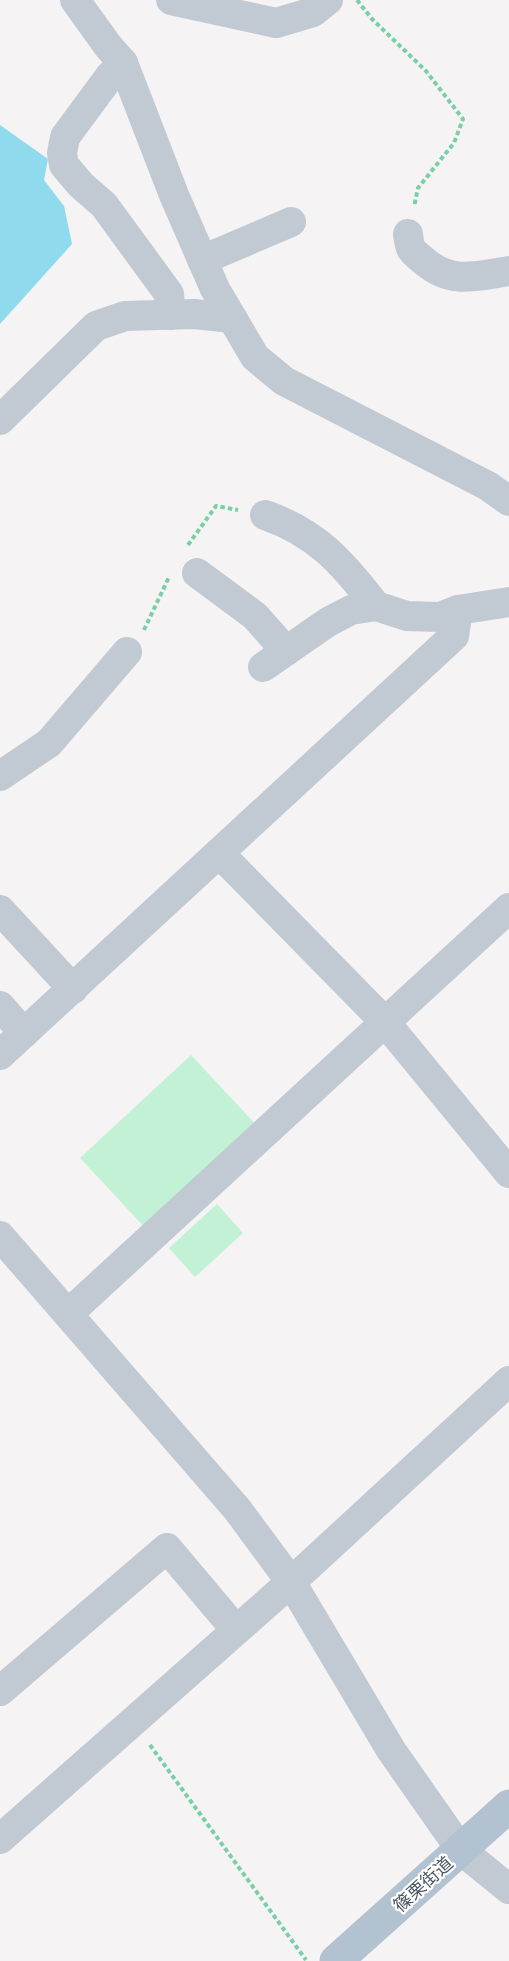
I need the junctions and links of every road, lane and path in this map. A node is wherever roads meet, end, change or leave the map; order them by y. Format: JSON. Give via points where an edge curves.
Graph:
{"nodes":[{"id":1,"x":75,"y":0,"type":"edge"},
{"id":2,"x":171,"y":0,"type":"edge"},
{"id":3,"x":328,"y":0,"type":"edge"},
{"id":4,"x":356,"y":0,"type":"edge"},
{"id":5,"x":123,"y":63,"type":"junction"},
{"id":6,"x":291,"y":222,"type":"dead end"},
{"id":7,"x":408,"y":234,"type":"joint"},
{"id":8,"x":202,"y":260,"type":"junction"},
{"id":9,"x":509,"y":271,"type":"edge"},
{"id":10,"x":171,"y":315,"type":"junction"},
{"id":11,"x":232,"y":318,"type":"junction"},
{"id":12,"x":0,"y":420,"type":"edge"},
{"id":13,"x":509,"y":501,"type":"edge"},
{"id":14,"x":266,"y":515,"type":"dead end"},
{"id":15,"x":196,"y":573,"type":"dead end"},
{"id":16,"x":509,"y":602,"type":"edge"},
{"id":17,"x":376,"y":606,"type":"junction"},
{"id":18,"x":458,"y":610,"type":"junction"},
{"id":19,"x":127,"y":652,"type":"dead end"},
{"id":20,"x":0,"y":776,"type":"edge"},
{"id":21,"x":219,"y":853,"type":"junction"},
{"id":22,"x":509,"y":908,"type":"edge"},
{"id":23,"x":0,"y":910,"type":"edge"},
{"id":24,"x":73,"y":989,"type":"junction"},
{"id":25,"x":0,"y":1005,"type":"edge"},
{"id":26,"x":385,"y":1022,"type":"junction"},
{"id":27,"x":24,"y":1033,"type":"junction"},
{"id":28,"x":0,"y":1055,"type":"edge"},
{"id":29,"x":509,"y":1173,"type":"edge"},
{"id":30,"x":0,"y":1236,"type":"edge"},
{"id":31,"x":68,"y":1314,"type":"junction"},
{"id":32,"x":509,"y":1381,"type":"edge"},
{"id":33,"x":291,"y":1582,"type":"junction"},
{"id":34,"x":236,"y":1630,"type":"junction"},
{"id":35,"x":0,"y":1691,"type":"edge"},
{"id":36,"x":133,"y":1721,"type":"junction"},
{"id":37,"x":509,"y":1806,"type":"edge"},
{"id":38,"x":0,"y":1839,"type":"edge"},
{"id":39,"x":461,"y":1850,"type":"junction"},
{"id":40,"x":509,"y":1889,"type":"edge"},
{"id":41,"x":306,"y":1961,"type":"edge"},
{"id":42,"x":336,"y":1961,"type":"edge"}],
"edges":[{"from":1,"to":5,"type":"street"},
{"from":2,"to":3,"type":"street","via":[[276,23],[313,12]]},
{"from":4,"to":7,"type":"path","via":[[426,71],[463,119],[454,143],[417,188]]},
{"from":5,"to":8,"type":"street"},
{"from":5,"to":10,"type":"street","via":[[65,137],[64,165],[104,204],[169,294]]},
{"from":6,"to":8,"type":"street"},
{"from":7,"to":9,"type":"street","via":[[410,249],[437,272],[463,278]]},
{"from":8,"to":11,"type":"street"},
{"from":10,"to":11,"type":"street"},
{"from":10,"to":12,"type":"street","via":[[125,316],[96,326]]},
{"from":11,"to":13,"type":"street","via":[[255,357],[284,381],[488,486]]},
{"from":14,"to":17,"type":"street","via":[[314,538],[350,572]]},
{"from":15,"to":17,"type":"street","via":[[255,616],[275,659],[327,622],[351,610]]},
{"from":16,"to":18,"type":"street"},
{"from":17,"to":18,"type":"street","via":[[407,616],[440,617]]},
{"from":18,"to":21,"type":"street","via":[[454,636]]},
{"from":19,"to":20,"type":"street","via":[[49,743]]},
{"from":21,"to":24,"type":"street"},
{"from":21,"to":26,"type":"street"},
{"from":22,"to":26,"type":"street"},
{"from":23,"to":24,"type":"street"},
{"from":24,"to":27,"type":"street"},
{"from":25,"to":27,"type":"street"},
{"from":26,"to":29,"type":"street"},
{"from":26,"to":31,"type":"street"},
{"from":27,"to":28,"type":"street"},
{"from":30,"to":31,"type":"street"},
{"from":31,"to":33,"type":"street","via":[[237,1509]]},
{"from":32,"to":33,"type":"street"},
{"from":33,"to":34,"type":"street"},
{"from":33,"to":39,"type":"street","via":[[391,1750]]},
{"from":34,"to":35,"type":"street","via":[[167,1548]]},
{"from":34,"to":36,"type":"street"},
{"from":36,"to":38,"type":"street"},
{"from":36,"to":41,"type":"path"},
{"from":37,"to":39,"type":"main road","name":"篠栗街道"},
{"from":39,"to":40,"type":"street"},
{"from":39,"to":42,"type":"main road","name":"篠栗街道"}]}
